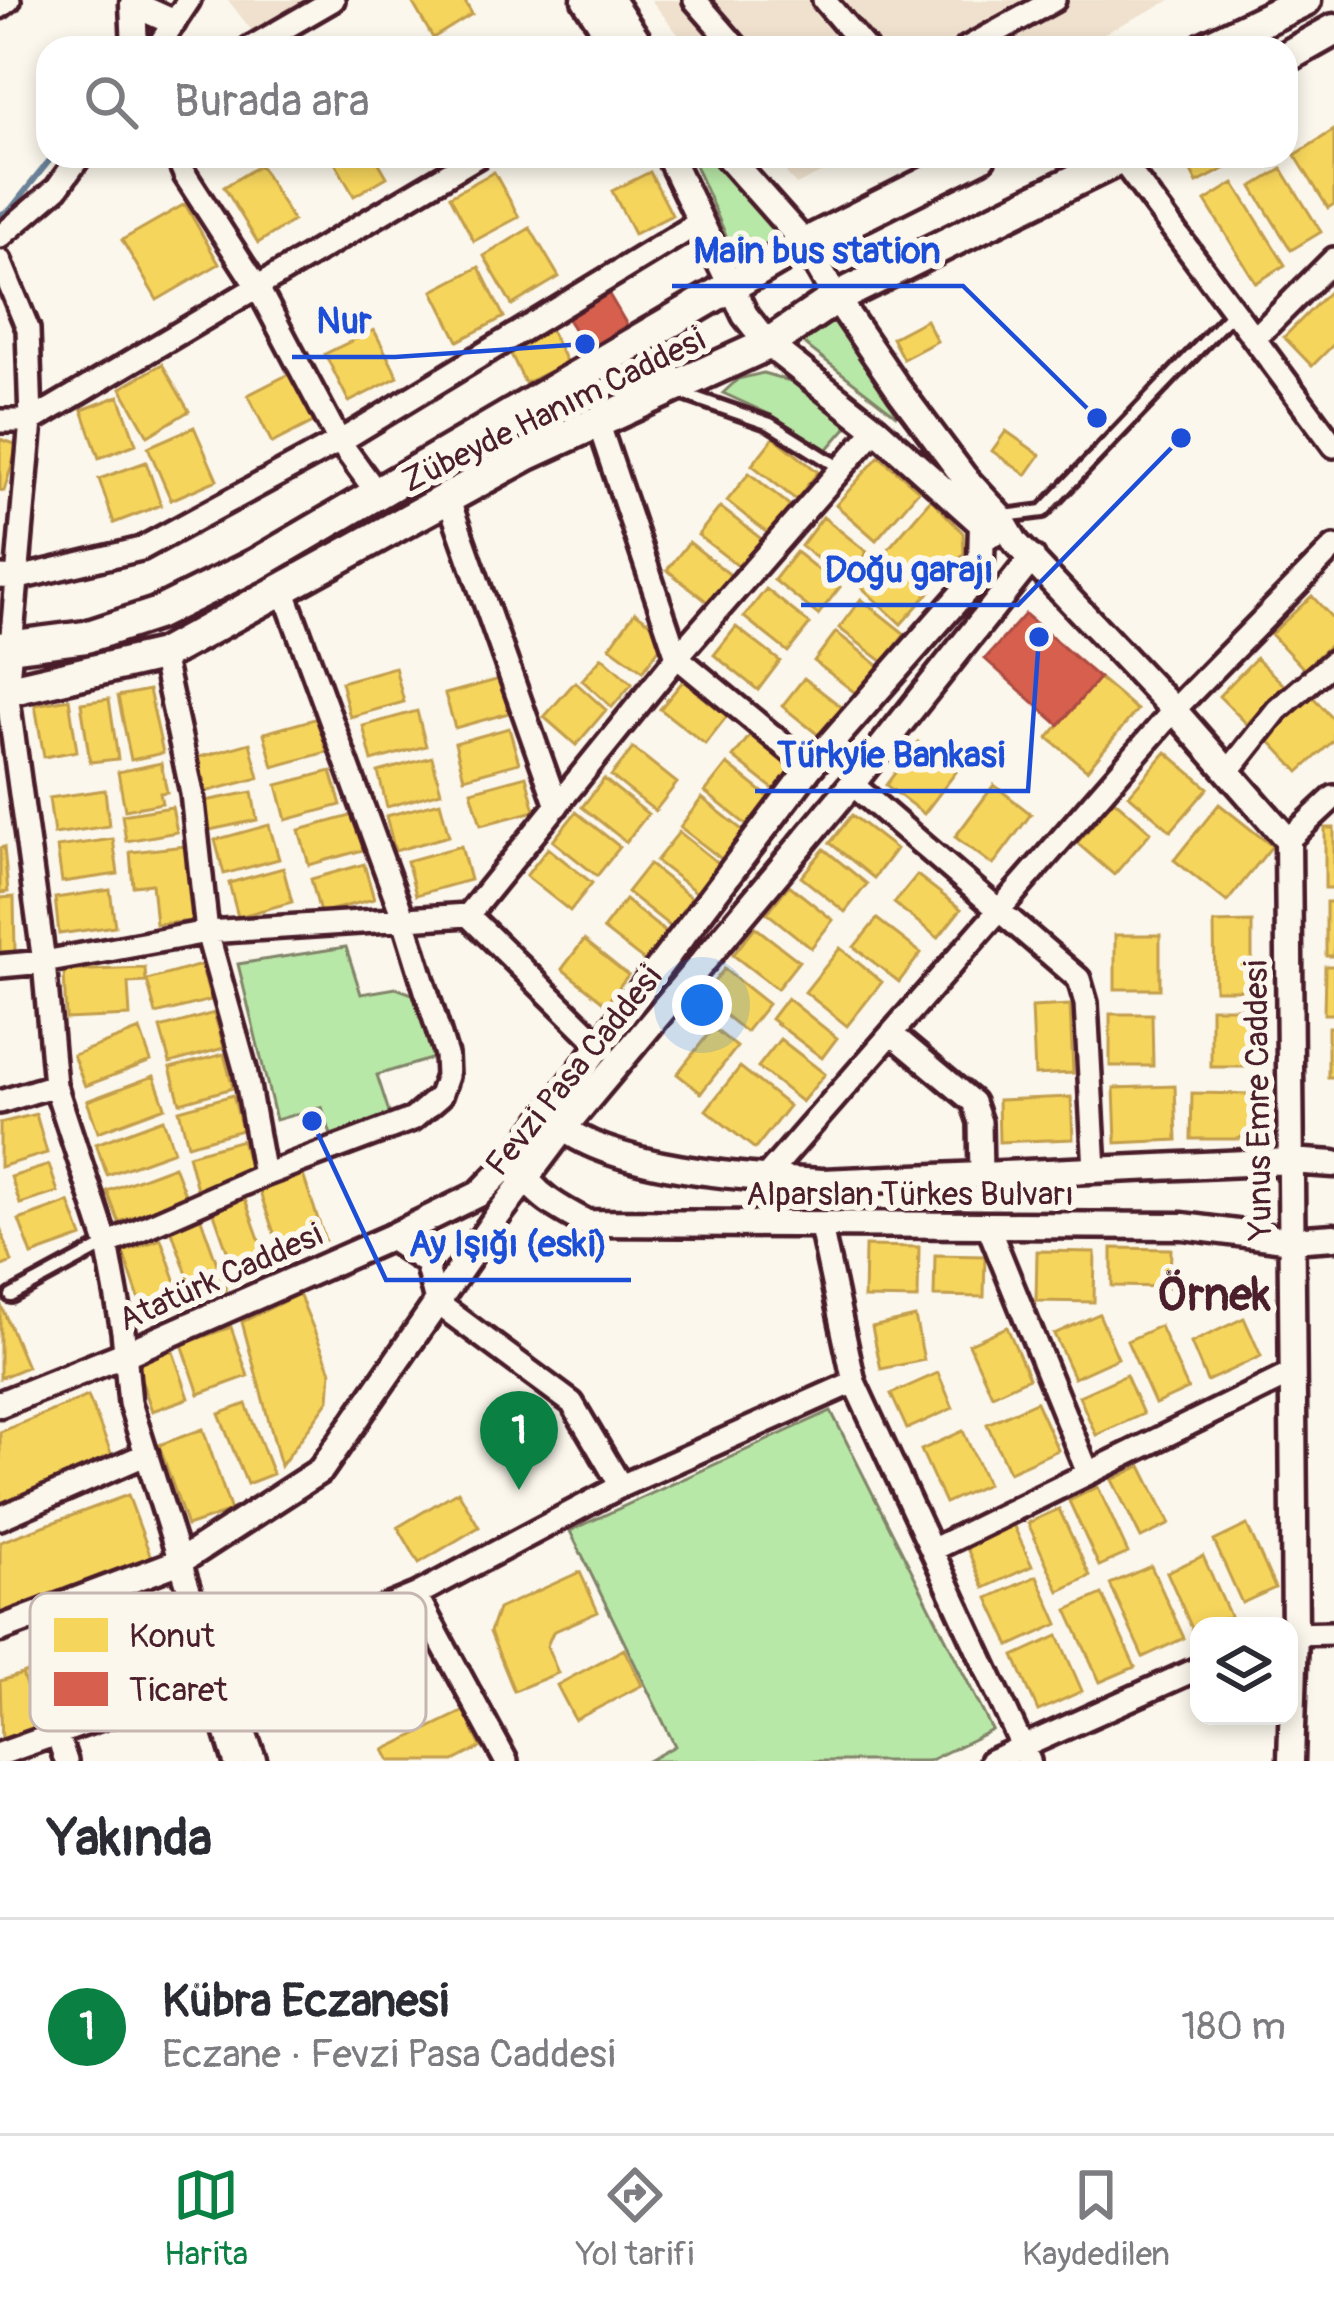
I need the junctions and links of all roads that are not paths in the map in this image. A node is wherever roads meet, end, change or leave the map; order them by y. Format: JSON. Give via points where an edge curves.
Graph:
{"nodes":[{"id":1,"x":9,"y":0,"type":"edge"},
{"id":2,"x":189,"y":0,"type":"edge"},
{"id":3,"x":333,"y":0,"type":"edge"},
{"id":4,"x":585,"y":0,"type":"edge"},
{"id":5,"x":611,"y":0,"type":"edge"},
{"id":6,"x":695,"y":0,"type":"edge"},
{"id":7,"x":824,"y":0,"type":"edge"},
{"id":8,"x":1054,"y":0,"type":"edge"},
{"id":9,"x":1305,"y":0,"type":"edge"},
{"id":10,"x":0,"y":8,"type":"edge"},
{"id":11,"x":146,"y":19,"type":"edge"},
{"id":12,"x":1334,"y":30,"type":"edge"},
{"id":13,"x":271,"y":36,"type":"edge"},
{"id":14,"x":608,"y":36,"type":"edge"},
{"id":15,"x":635,"y":36,"type":"edge"},
{"id":16,"x":726,"y":36,"type":"edge"},
{"id":17,"x":855,"y":36,"type":"edge"},
{"id":18,"x":989,"y":36,"type":"edge"},
{"id":19,"x":1230,"y":36,"type":"edge"},
{"id":20,"x":1298,"y":50,"type":"edge"},
{"id":21,"x":71,"y":168,"type":"edge"},
{"id":22,"x":184,"y":168,"type":"edge"},
{"id":23,"x":458,"y":168,"type":"edge"},
{"id":24,"x":675,"y":168,"type":"edge"},
{"id":25,"x":738,"y":168,"type":"edge"},
{"id":26,"x":956,"y":168,"type":"edge"},
{"id":27,"x":1102,"y":168,"type":"edge"},
{"id":28,"x":1132,"y":168,"type":"edge"},
{"id":29,"x":700,"y":222,"type":"junction"},
{"id":30,"x":0,"y":237,"type":"edge"},
{"id":31,"x":805,"y":244,"type":"junction"},
{"id":32,"x":1334,"y":259,"type":"edge"},
{"id":33,"x":0,"y":261,"type":"edge"},
{"id":34,"x":730,"y":286,"type":"junction"},
{"id":35,"x":258,"y":288,"type":"junction"},
{"id":36,"x":836,"y":298,"type":"junction"},
{"id":37,"x":1232,"y":312,"type":"junction"},
{"id":38,"x":1255,"y":338,"type":"junction"},
{"id":39,"x":768,"y":344,"type":"junction"},
{"id":40,"x":669,"y":389,"type":"junction"},
{"id":41,"x":0,"y":421,"type":"edge"},
{"id":42,"x":31,"y":421,"type":"junction"},
{"id":43,"x":598,"y":422,"type":"junction"},
{"id":44,"x":876,"y":429,"type":"junction"},
{"id":45,"x":339,"y":441,"type":"junction"},
{"id":46,"x":1334,"y":446,"type":"edge"},
{"id":47,"x":842,"y":469,"type":"junction"},
{"id":48,"x":377,"y":493,"type":"junction"},
{"id":49,"x":448,"y":498,"type":"junction"},
{"id":50,"x":991,"y":520,"type":"junction"},
{"id":51,"x":1334,"y":547,"type":"edge"},
{"id":52,"x":1024,"y":551,"type":"junction"},
{"id":53,"x":10,"y":577,"type":"edge"},
{"id":54,"x":283,"y":589,"type":"junction"},
{"id":55,"x":7,"y":648,"type":"edge"},
{"id":56,"x":162,"y":655,"type":"junction"},
{"id":57,"x":677,"y":657,"type":"junction"},
{"id":58,"x":1334,"y":661,"type":"edge"},
{"id":59,"x":4,"y":692,"type":"edge"},
{"id":60,"x":1174,"y":710,"type":"junction"},
{"id":61,"x":810,"y":767,"type":"junction"},
{"id":62,"x":1228,"y":772,"type":"junction"},
{"id":63,"x":852,"y":784,"type":"junction"},
{"id":64,"x":1334,"y":797,"type":"edge"},
{"id":65,"x":557,"y":806,"type":"junction"},
{"id":66,"x":1288,"y":840,"type":"junction"},
{"id":67,"x":998,"y":912,"type":"junction"},
{"id":68,"x":468,"y":915,"type":"junction"},
{"id":69,"x":404,"y":920,"type":"junction"},
{"id":70,"x":207,"y":932,"type":"junction"},
{"id":71,"x":44,"y":962,"type":"junction"},
{"id":72,"x":0,"y":965,"type":"edge"},
{"id":73,"x":892,"y":1034,"type":"junction"},
{"id":74,"x":599,"y":1044,"type":"junction"},
{"id":75,"x":55,"y":1085,"type":"junction"},
{"id":76,"x":0,"y":1102,"type":"edge"},
{"id":77,"x":555,"y":1121,"type":"junction"},
{"id":78,"x":1290,"y":1161,"type":"junction"},
{"id":79,"x":1334,"y":1165,"type":"edge"},
{"id":80,"x":521,"y":1167,"type":"junction"},
{"id":81,"x":1095,"y":1170,"type":"junction"},
{"id":82,"x":264,"y":1175,"type":"junction"},
{"id":83,"x":981,"y":1175,"type":"junction"},
{"id":84,"x":765,"y":1178,"type":"junction"},
{"id":85,"x":988,"y":1226,"type":"junction"},
{"id":86,"x":821,"y":1227,"type":"junction"},
{"id":87,"x":1334,"y":1237,"type":"edge"},
{"id":88,"x":389,"y":1238,"type":"junction"},
{"id":89,"x":1292,"y":1240,"type":"junction"},
{"id":90,"x":107,"y":1244,"type":"junction"},
{"id":91,"x":11,"y":1296,"type":"dead end"},
{"id":92,"x":436,"y":1302,"type":"junction"},
{"id":93,"x":125,"y":1354,"type":"junction"},
{"id":94,"x":1293,"y":1372,"type":"junction"},
{"id":95,"x":854,"y":1382,"type":"junction"},
{"id":96,"x":0,"y":1404,"type":"edge"},
{"id":97,"x":147,"y":1454,"type":"junction"},
{"id":98,"x":1088,"y":1473,"type":"junction"},
{"id":99,"x":621,"y":1486,"type":"junction"},
{"id":100,"x":0,"y":1518,"type":"edge"},
{"id":101,"x":934,"y":1549,"type":"junction"},
{"id":102,"x":181,"y":1561,"type":"junction"},
{"id":103,"x":96,"y":1593,"type":"edge"},
{"id":104,"x":191,"y":1593,"type":"edge"},
{"id":105,"x":420,"y":1593,"type":"edge"},
{"id":106,"x":426,"y":1613,"type":"edge"},
{"id":107,"x":1292,"y":1617,"type":"edge"},
{"id":108,"x":30,"y":1618,"type":"edge"},
{"id":109,"x":0,"y":1629,"type":"edge"},
{"id":110,"x":1298,"y":1633,"type":"edge"},
{"id":111,"x":1334,"y":1633,"type":"edge"},
{"id":112,"x":1190,"y":1673,"type":"edge"},
{"id":113,"x":1291,"y":1725,"type":"edge"},
{"id":114,"x":65,"y":1731,"type":"edge"},
{"id":115,"x":225,"y":1731,"type":"edge"},
{"id":116,"x":244,"y":1731,"type":"edge"},
{"id":117,"x":57,"y":1734,"type":"junction"},
{"id":118,"x":0,"y":1754,"type":"edge"},
{"id":119,"x":1025,"y":1754,"type":"edge"},
{"id":120,"x":66,"y":1761,"type":"edge"},
{"id":121,"x":235,"y":1761,"type":"edge"},
{"id":122,"x":255,"y":1761,"type":"edge"},
{"id":123,"x":506,"y":1761,"type":"edge"},
{"id":124,"x":991,"y":1761,"type":"edge"},
{"id":125,"x":1291,"y":1761,"type":"edge"}],
"edges":[{"from":1,"to":10,"type":"street"},
{"from":2,"to":11,"type":"street"},
{"from":3,"to":13,"type":"street"},
{"from":4,"to":14,"type":"street"},
{"from":5,"to":15,"type":"street"},
{"from":6,"to":16,"type":"street"},
{"from":7,"to":17,"type":"street"},
{"from":8,"to":18,"type":"street"},
{"from":9,"to":19,"type":"main road"},
{"from":12,"to":20,"type":"main road"},
{"from":21,"to":30,"type":"street"},
{"from":22,"to":35,"type":"street"},
{"from":23,"to":35,"type":"street"},
{"from":24,"to":29,"type":"street"},
{"from":25,"to":31,"type":"street"},
{"from":26,"to":31,"type":"main road","name":"Zübeyde Hanım Caddesi"},
{"from":27,"to":36,"type":"main road","name":"Zübeyde Hanım Caddesi"},
{"from":28,"to":37,"type":"street"},
{"from":29,"to":34,"type":"street"},
{"from":29,"to":45,"type":"street"},
{"from":31,"to":34,"type":"main road","name":"Zübeyde Hanım Caddesi"},
{"from":31,"to":36,"type":"street"},
{"from":32,"to":38,"type":"street"},
{"from":33,"to":42,"type":"street","via":[[28,329]]},
{"from":34,"to":39,"type":"street"},
{"from":34,"to":48,"type":"main road","name":"Zübeyde Hanım Caddesi"},
{"from":35,"to":42,"type":"street"},
{"from":35,"to":45,"type":"street"},
{"from":36,"to":39,"type":"main road","name":"Zübeyde Hanım Caddesi"},
{"from":36,"to":50,"type":"street"},
{"from":37,"to":38,"type":"street"},
{"from":37,"to":50,"type":"lane","via":[[1043,512]]},
{"from":38,"to":46,"type":"street"},
{"from":39,"to":40,"type":"main road","name":"Zübeyde Hanım Caddesi"},
{"from":39,"to":44,"type":"street"},
{"from":40,"to":43,"type":"main road","name":"Zübeyde Hanım Caddesi"},
{"from":40,"to":47,"type":"lane","via":[[770,424]]},
{"from":41,"to":42,"type":"street"},
{"from":42,"to":53,"type":"street"},
{"from":43,"to":49,"type":"main road","name":"Zübeyde Hanım Caddesi"},
{"from":43,"to":57,"type":"street"},
{"from":44,"to":47,"type":"street"},
{"from":44,"to":50,"type":"street"},
{"from":45,"to":48,"type":"street"},
{"from":45,"to":53,"type":"street","via":[[141,549]]},
{"from":47,"to":57,"type":"street"},
{"from":48,"to":55,"type":"main road","name":"Zübeyde Hanım Caddesi","via":[[157,614],[86,637]]},
{"from":49,"to":54,"type":"main road","name":"Zübeyde Hanım Caddesi"},
{"from":49,"to":65,"type":"street"},
{"from":50,"to":52,"type":"street","via":[[1000,540]]},
{"from":50,"to":61,"type":"street","name":"Fevzi Pasa Caddesi","via":[[969,586]]},
{"from":51,"to":60,"type":"street"},
{"from":52,"to":60,"type":"street"},
{"from":52,"to":63,"type":"street","name":"Fevzi Pasa Caddesi"},
{"from":53,"to":55,"type":"street"},
{"from":54,"to":56,"type":"main road","name":"Zübeyde Hanım Caddesi"},
{"from":54,"to":69,"type":"street"},
{"from":55,"to":59,"type":"street"},
{"from":56,"to":59,"type":"main road","name":"Zübeyde Hanım Caddesi"},
{"from":56,"to":70,"type":"street","via":[[192,793]]},
{"from":57,"to":61,"type":"street"},
{"from":57,"to":65,"type":"street"},
{"from":58,"to":62,"type":"street","via":[[1277,710]]},
{"from":59,"to":71,"type":"street"},
{"from":60,"to":62,"type":"street"},
{"from":60,"to":67,"type":"street"},
{"from":61,"to":74,"type":"street","name":"Fevzi Pasa Caddesi"},
{"from":62,"to":66,"type":"street"},
{"from":63,"to":67,"type":"street"},
{"from":63,"to":77,"type":"street","name":"Fevzi Pasa Caddesi"},
{"from":64,"to":66,"type":"street"},
{"from":65,"to":68,"type":"street"},
{"from":66,"to":78,"type":"street","name":"Yunus Emre Caddesi"},
{"from":67,"to":73,"type":"street"},
{"from":67,"to":81,"type":"street","via":[[1079,979]]},
{"from":68,"to":69,"type":"street"},
{"from":68,"to":74,"type":"street"},
{"from":69,"to":70,"type":"street"},
{"from":69,"to":82,"type":"street","via":[[446,1054],[440,1096],[413,1119]]},
{"from":70,"to":71,"type":"street"},
{"from":70,"to":82,"type":"street"},
{"from":71,"to":72,"type":"street"},
{"from":71,"to":75,"type":"street"},
{"from":73,"to":83,"type":"street","via":[[973,1102]]},
{"from":73,"to":84,"type":"street"},
{"from":74,"to":77,"type":"street","name":"Fevzi Pasa Caddesi"},
{"from":75,"to":76,"type":"street"},
{"from":75,"to":90,"type":"street"},
{"from":77,"to":80,"type":"street","name":"Fevzi Pasa Caddesi"},
{"from":77,"to":84,"type":"street","name":"Alparslan Türkes Bulvarı","via":[[635,1161]]},
{"from":78,"to":79,"type":"street","name":"Alparslan Türkes Bulvarı"},
{"from":78,"to":81,"type":"street","name":"Alparslan Türkes Bulvarı"},
{"from":78,"to":89,"type":"street","name":"Yunus Emre Caddesi"},
{"from":80,"to":86,"type":"street","name":"Alparslan Türkes Bulvarı","via":[[560,1209],[587,1223]]},
{"from":80,"to":88,"type":"street","name":"Atatürk Caddesi"},
{"from":80,"to":92,"type":"street","name":"Fevzi Pasa Caddesi"},
{"from":81,"to":83,"type":"street","name":"Alparslan Türkes Bulvarı"},
{"from":82,"to":90,"type":"street"},
{"from":83,"to":84,"type":"street","name":"Alparslan Türkes Bulvarı"},
{"from":85,"to":86,"type":"street","name":"Alparslan Türkes Bulvarı"},
{"from":85,"to":89,"type":"street","name":"Alparslan Türkes Bulvarı","via":[[1183,1226]]},
{"from":85,"to":98,"type":"street"},
{"from":86,"to":95,"type":"street"},
{"from":87,"to":89,"type":"street","name":"Alparslan Türkes Bulvarı"},
{"from":88,"to":92,"type":"street","via":[[426,1263]]},
{"from":88,"to":93,"type":"street","name":"Atatürk Caddesi"},
{"from":89,"to":94,"type":"street","name":"Yunus Emre Caddesi"},
{"from":90,"to":91,"type":"lane"},
{"from":90,"to":93,"type":"street"},
{"from":92,"to":99,"type":"street","via":[[572,1403]]},
{"from":92,"to":102,"type":"street","name":"Fevzi Pasa Caddesi","via":[[321,1470]]},
{"from":93,"to":96,"type":"street","name":"Atatürk Caddesi"},
{"from":93,"to":97,"type":"street"},
{"from":94,"to":98,"type":"street"},
{"from":94,"to":107,"type":"street","name":"Yunus Emre Caddesi"},
{"from":95,"to":99,"type":"street"},
{"from":95,"to":101,"type":"street"},
{"from":97,"to":100,"type":"street"},
{"from":97,"to":102,"type":"street"},
{"from":98,"to":101,"type":"street"},
{"from":99,"to":105,"type":"street"},
{"from":101,"to":119,"type":"street"},
{"from":102,"to":103,"type":"street","name":"Fevzi Pasa Caddesi"},
{"from":102,"to":104,"type":"street"},
{"from":106,"to":123,"type":"street"},
{"from":108,"to":109,"type":"street","name":"Fevzi Pasa Caddesi"},
{"from":110,"to":111,"type":"street"},
{"from":112,"to":119,"type":"street"},
{"from":113,"to":125,"type":"street","name":"Yunus Emre Caddesi"},
{"from":114,"to":117,"type":"street"},
{"from":115,"to":121,"type":"street"},
{"from":116,"to":122,"type":"street"},
{"from":117,"to":118,"type":"street"},
{"from":117,"to":120,"type":"street"},
{"from":119,"to":124,"type":"street"}]}
